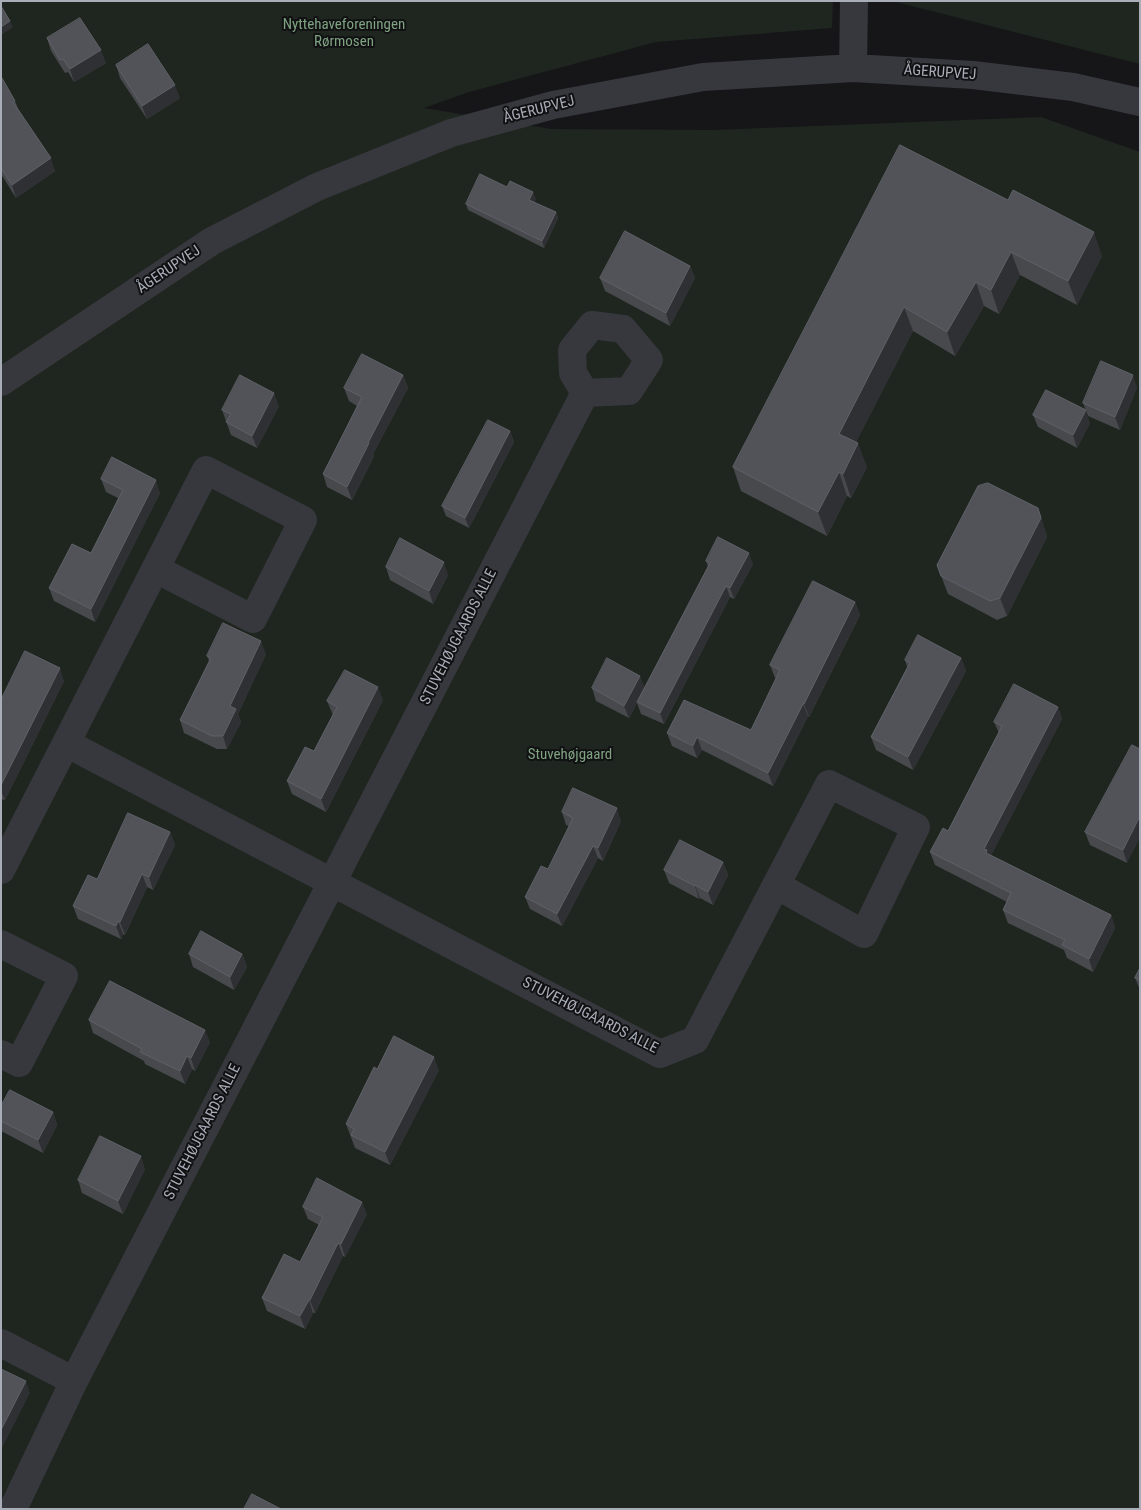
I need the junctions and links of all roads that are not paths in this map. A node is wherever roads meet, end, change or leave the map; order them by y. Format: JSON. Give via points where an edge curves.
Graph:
{"nodes":[{"id":1,"x":854,"y":1,"type":"edge"},
{"id":2,"x":853,"y":68,"type":"junction"},
{"id":3,"x":1140,"y":102,"type":"edge"},
{"id":4,"x":1,"y":382,"type":"edge"},
{"id":5,"x":585,"y":393,"type":"dead end"},
{"id":6,"x":156,"y":569,"type":"junction"},
{"id":7,"x":66,"y":743,"type":"junction"},
{"id":8,"x":1,"y":870,"type":"edge"},
{"id":9,"x":332,"y":882,"type":"junction"},
{"id":10,"x":776,"y":885,"type":"junction"},
{"id":11,"x":1,"y":944,"type":"edge"},
{"id":12,"x":1,"y":1054,"type":"edge"},
{"id":13,"x":1,"y":1343,"type":"edge"},
{"id":14,"x":74,"y":1381,"type":"junction"},
{"id":15,"x":13,"y":1509,"type":"edge"}],
"edges":[{"from":1,"to":2,"type":"street"},
{"from":2,"to":3,"type":"street","name":"ÅGERUPVEJ","via":[[973,74],[1073,87]]},
{"from":2,"to":4,"type":"street","name":"ÅGERUPVEJ","via":[[703,76],[553,105],[451,133],[317,186],[212,241]]},
{"from":5,"to":9,"type":"street","name":"STUVEHØJGAARDS ALLE"},
{"from":6,"to":6,"type":"street","via":[[253,619],[303,520],[206,470]]},
{"from":6,"to":7,"type":"street"},
{"from":7,"to":8,"type":"street"},
{"from":7,"to":9,"type":"street","name":"STUVEHØJGAARDS ALLE"},
{"from":9,"to":10,"type":"street","name":"STUVEHØJGAARDS ALLE","via":[[660,1054],[695,1040]]},
{"from":9,"to":14,"type":"street","name":"STUVEHØJGAARDS ALLE"},
{"from":10,"to":10,"type":"street","name":"STUVEHØJGAARDS ALLE","via":[[864,934],[916,827],[829,784]]},
{"from":11,"to":12,"type":"street","via":[[64,976],[19,1063]]},
{"from":13,"to":14,"type":"street"},
{"from":14,"to":15,"type":"street","name":"STUVEHØJGAARDS ALLE"}]}
